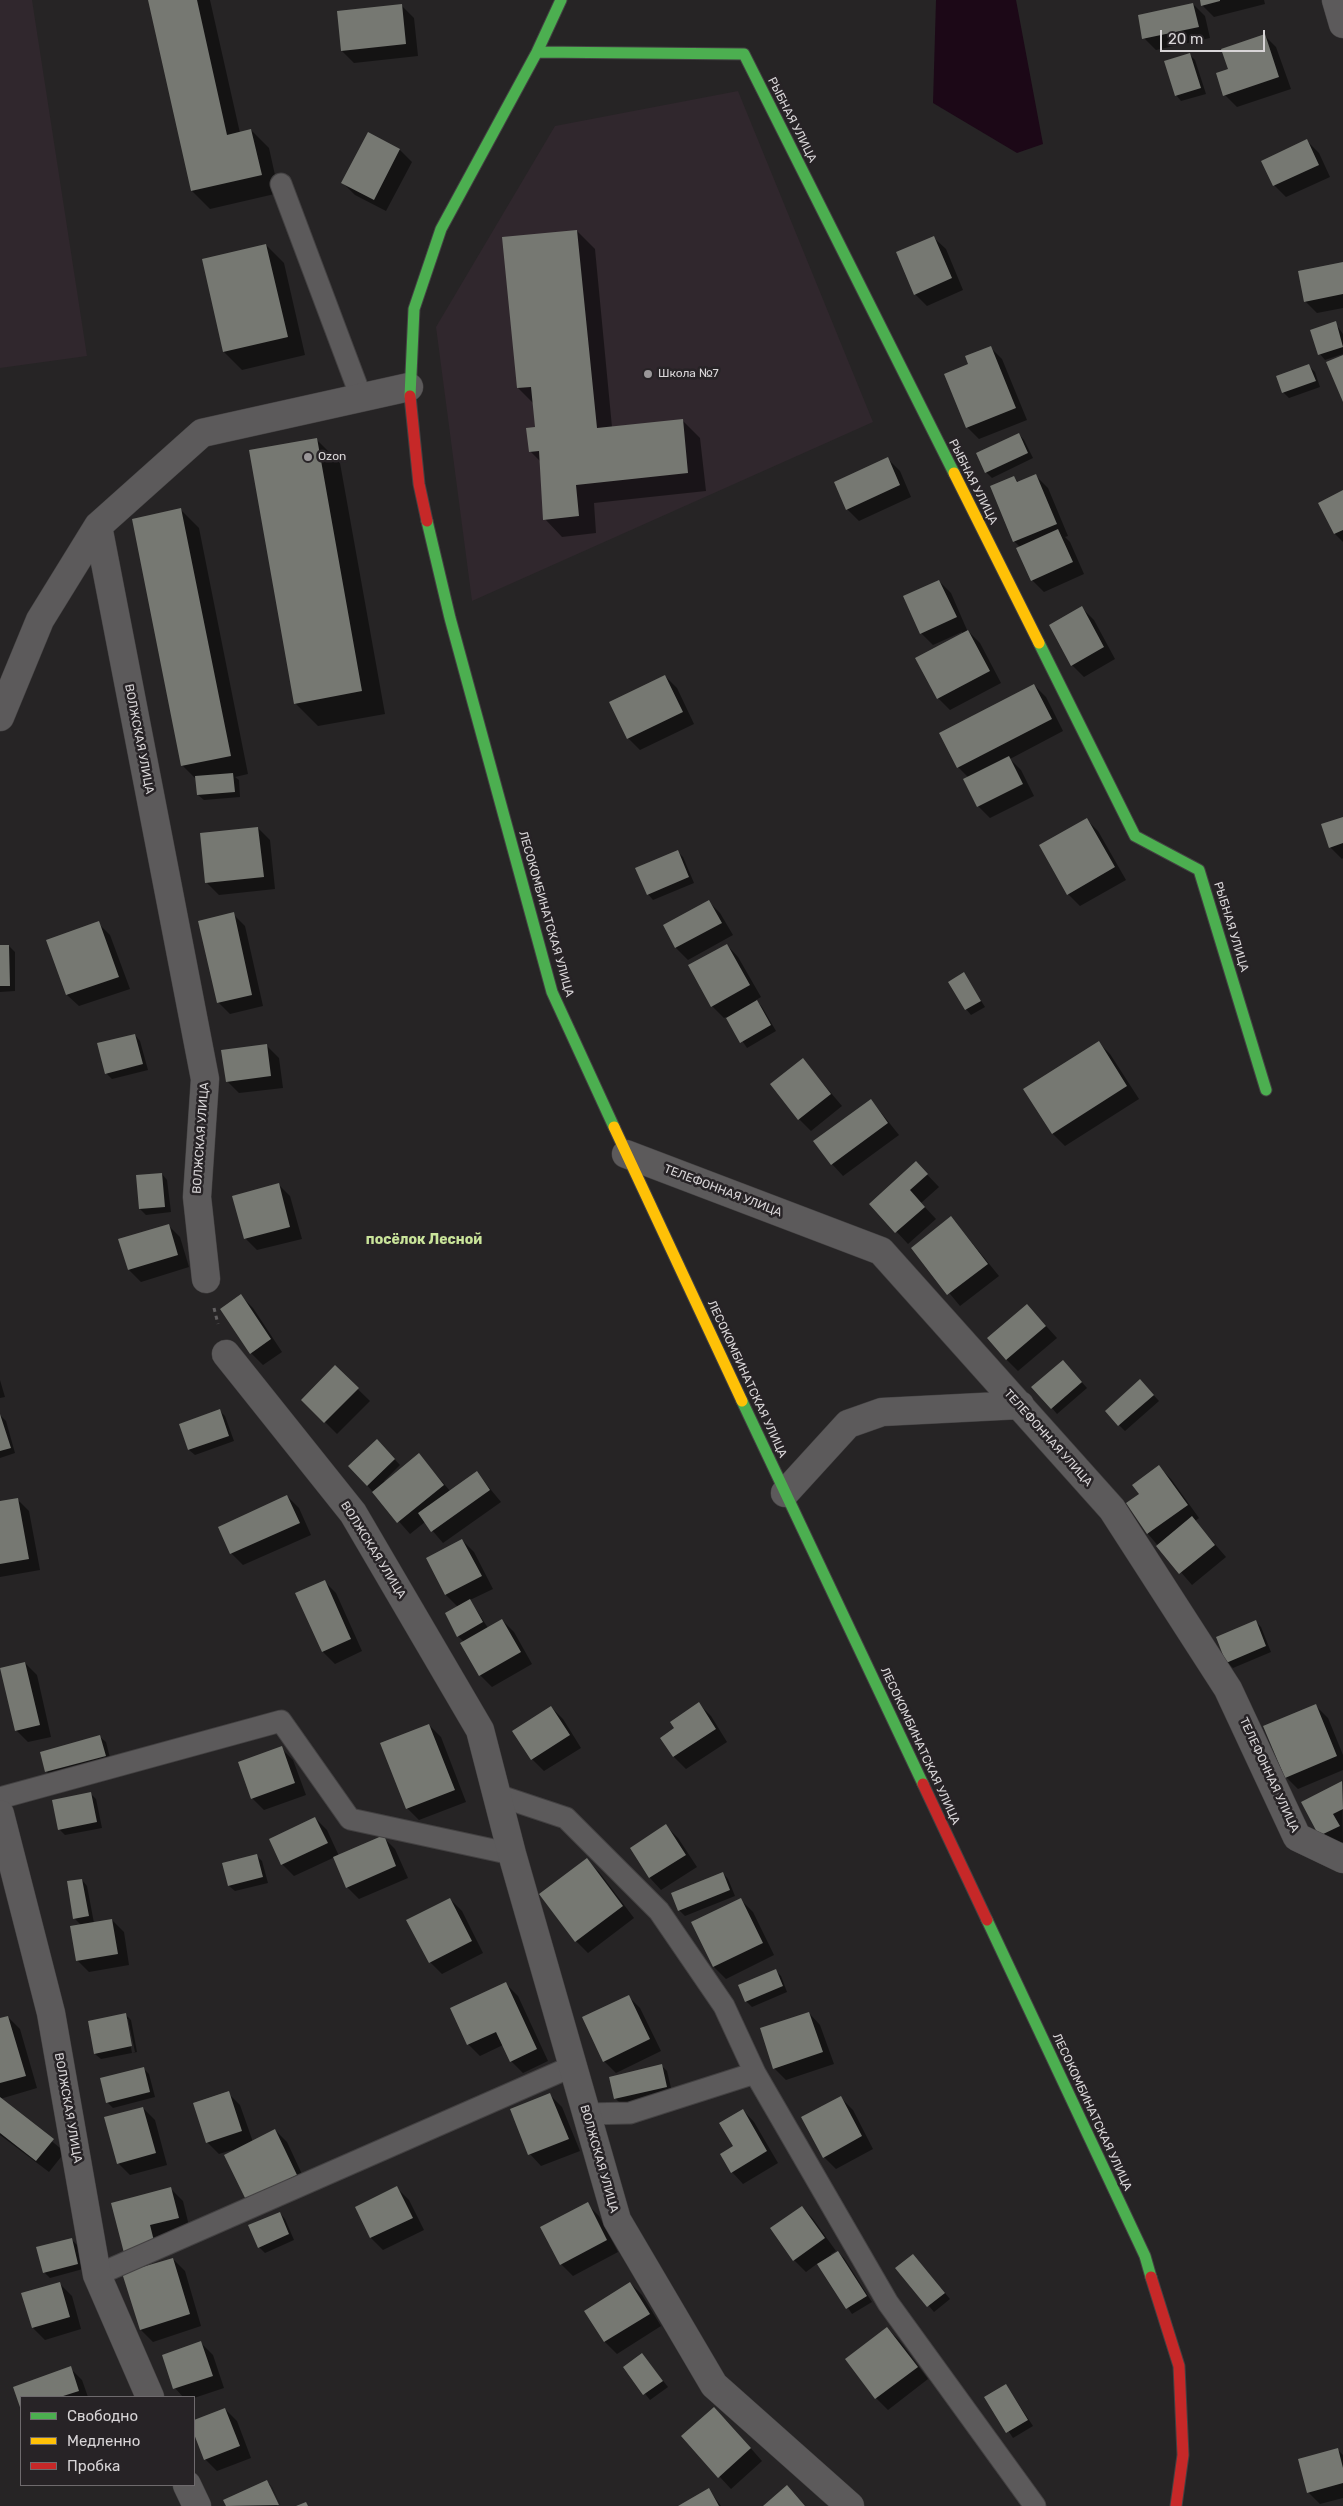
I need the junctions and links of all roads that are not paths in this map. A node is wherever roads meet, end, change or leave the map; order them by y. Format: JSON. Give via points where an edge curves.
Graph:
{"nodes":[{"id":1,"x":561,"y":0,"type":"edge"},
{"id":2,"x":1336,"y":0,"type":"edge"},
{"id":3,"x":1343,"y":24,"type":"edge"},
{"id":4,"x":538,"y":52,"type":"junction"},
{"id":5,"x":281,"y":184,"type":"dead end"},
{"id":6,"x":409,"y":387,"type":"junction"},
{"id":7,"x":361,"y":397,"type":"junction"},
{"id":8,"x":98,"y":526,"type":"junction"},
{"id":9,"x":0,"y":717,"type":"edge"},
{"id":10,"x":1266,"y":1090,"type":"dead end"},
{"id":11,"x":626,"y":1154,"type":"junction"},
{"id":12,"x":206,"y":1279,"type":"road end"},
{"id":13,"x":226,"y":1354,"type":"road end"},
{"id":14,"x":1020,"y":1405,"type":"junction"},
{"id":15,"x":786,"y":1493,"type":"junction"},
{"id":16,"x":497,"y":1795,"type":"junction"},
{"id":17,"x":0,"y":1798,"type":"edge"},
{"id":18,"x":0,"y":1814,"type":"edge"},
{"id":19,"x":512,"y":1854,"type":"junction"},
{"id":20,"x":1343,"y":1859,"type":"edge"},
{"id":21,"x":573,"y":2066,"type":"junction"},
{"id":22,"x":755,"y":2073,"type":"junction"},
{"id":23,"x":586,"y":2114,"type":"junction"},
{"id":24,"x":97,"y":2275,"type":"junction"},
{"id":25,"x":150,"y":2396,"type":"edge"},
{"id":26,"x":187,"y":2486,"type":"edge"},
{"id":27,"x":196,"y":2506,"type":"edge"},
{"id":28,"x":850,"y":2506,"type":"edge"},
{"id":29,"x":1035,"y":2506,"type":"edge"},
{"id":30,"x":1176,"y":2506,"type":"edge"}],
"edges":[{"from":1,"to":4,"type":"street"},
{"from":2,"to":3,"type":"street"},
{"from":4,"to":6,"type":"street","name":"ЛЕСОКОМБИНАТСКАЯ УЛИЦА","via":[[441,229],[414,309]]},
{"from":4,"to":10,"type":"street","name":"РЫБНАЯ УЛИЦА","via":[[744,54],[1135,836],[1199,870]]},
{"from":5,"to":7,"type":"lane"},
{"from":6,"to":7,"type":"street"},
{"from":6,"to":11,"type":"street","name":"ЛЕСОКОМБИНАТСКАЯ УЛИЦА","via":[[419,484],[448,608],[552,992]]},
{"from":7,"to":8,"type":"street","via":[[202,433]]},
{"from":8,"to":9,"type":"street","via":[[40,620]]},
{"from":8,"to":12,"type":"street","name":"ВОЛЖСКАЯ УЛИЦА","via":[[206,1079],[197,1197]]},
{"from":11,"to":14,"type":"street","name":"ТЕЛЕФОННАЯ УЛИЦА","via":[[881,1251]]},
{"from":11,"to":15,"type":"street","name":"ЛЕСОКОМБИНАТСКАЯ УЛИЦА"},
{"from":13,"to":16,"type":"street","name":"ВОЛЖСКАЯ УЛИЦА","via":[[353,1513],[480,1730]]},
{"from":14,"to":15,"type":"street","via":[[882,1412],[848,1424]]},
{"from":14,"to":20,"type":"street","name":"ТЕЛЕФОННАЯ УЛИЦА","via":[[1112,1509],[1223,1681],[1297,1837]]},
{"from":15,"to":30,"type":"street","name":"ЛЕСОКОМБИНАТСКАЯ УЛИЦА","via":[[1145,2256],[1179,2366],[1182,2455]]},
{"from":16,"to":19,"type":"street","name":"ВОЛЖСКАЯ УЛИЦА"},
{"from":16,"to":22,"type":"lane","via":[[566,1818],[659,1911],[724,2006]]},
{"from":17,"to":19,"type":"lane","via":[[281,1721],[350,1819]]},
{"from":18,"to":24,"type":"street","name":"ВОЛЖСКАЯ УЛИЦА","via":[[51,2013]]},
{"from":19,"to":21,"type":"street","name":"ВОЛЖСКАЯ УЛИЦА"},
{"from":21,"to":23,"type":"street","name":"ВОЛЖСКАЯ УЛИЦА"},
{"from":21,"to":24,"type":"lane"},
{"from":22,"to":23,"type":"lane","via":[[630,2113]]},
{"from":22,"to":29,"type":"lane","via":[[888,2303]]},
{"from":23,"to":28,"type":"street","name":"ВОЛЖСКАЯ УЛИЦА","via":[[617,2220],[714,2385]]},
{"from":24,"to":25,"type":"street","name":"ВОЛЖСКАЯ УЛИЦА"},
{"from":26,"to":27,"type":"street"}]}
